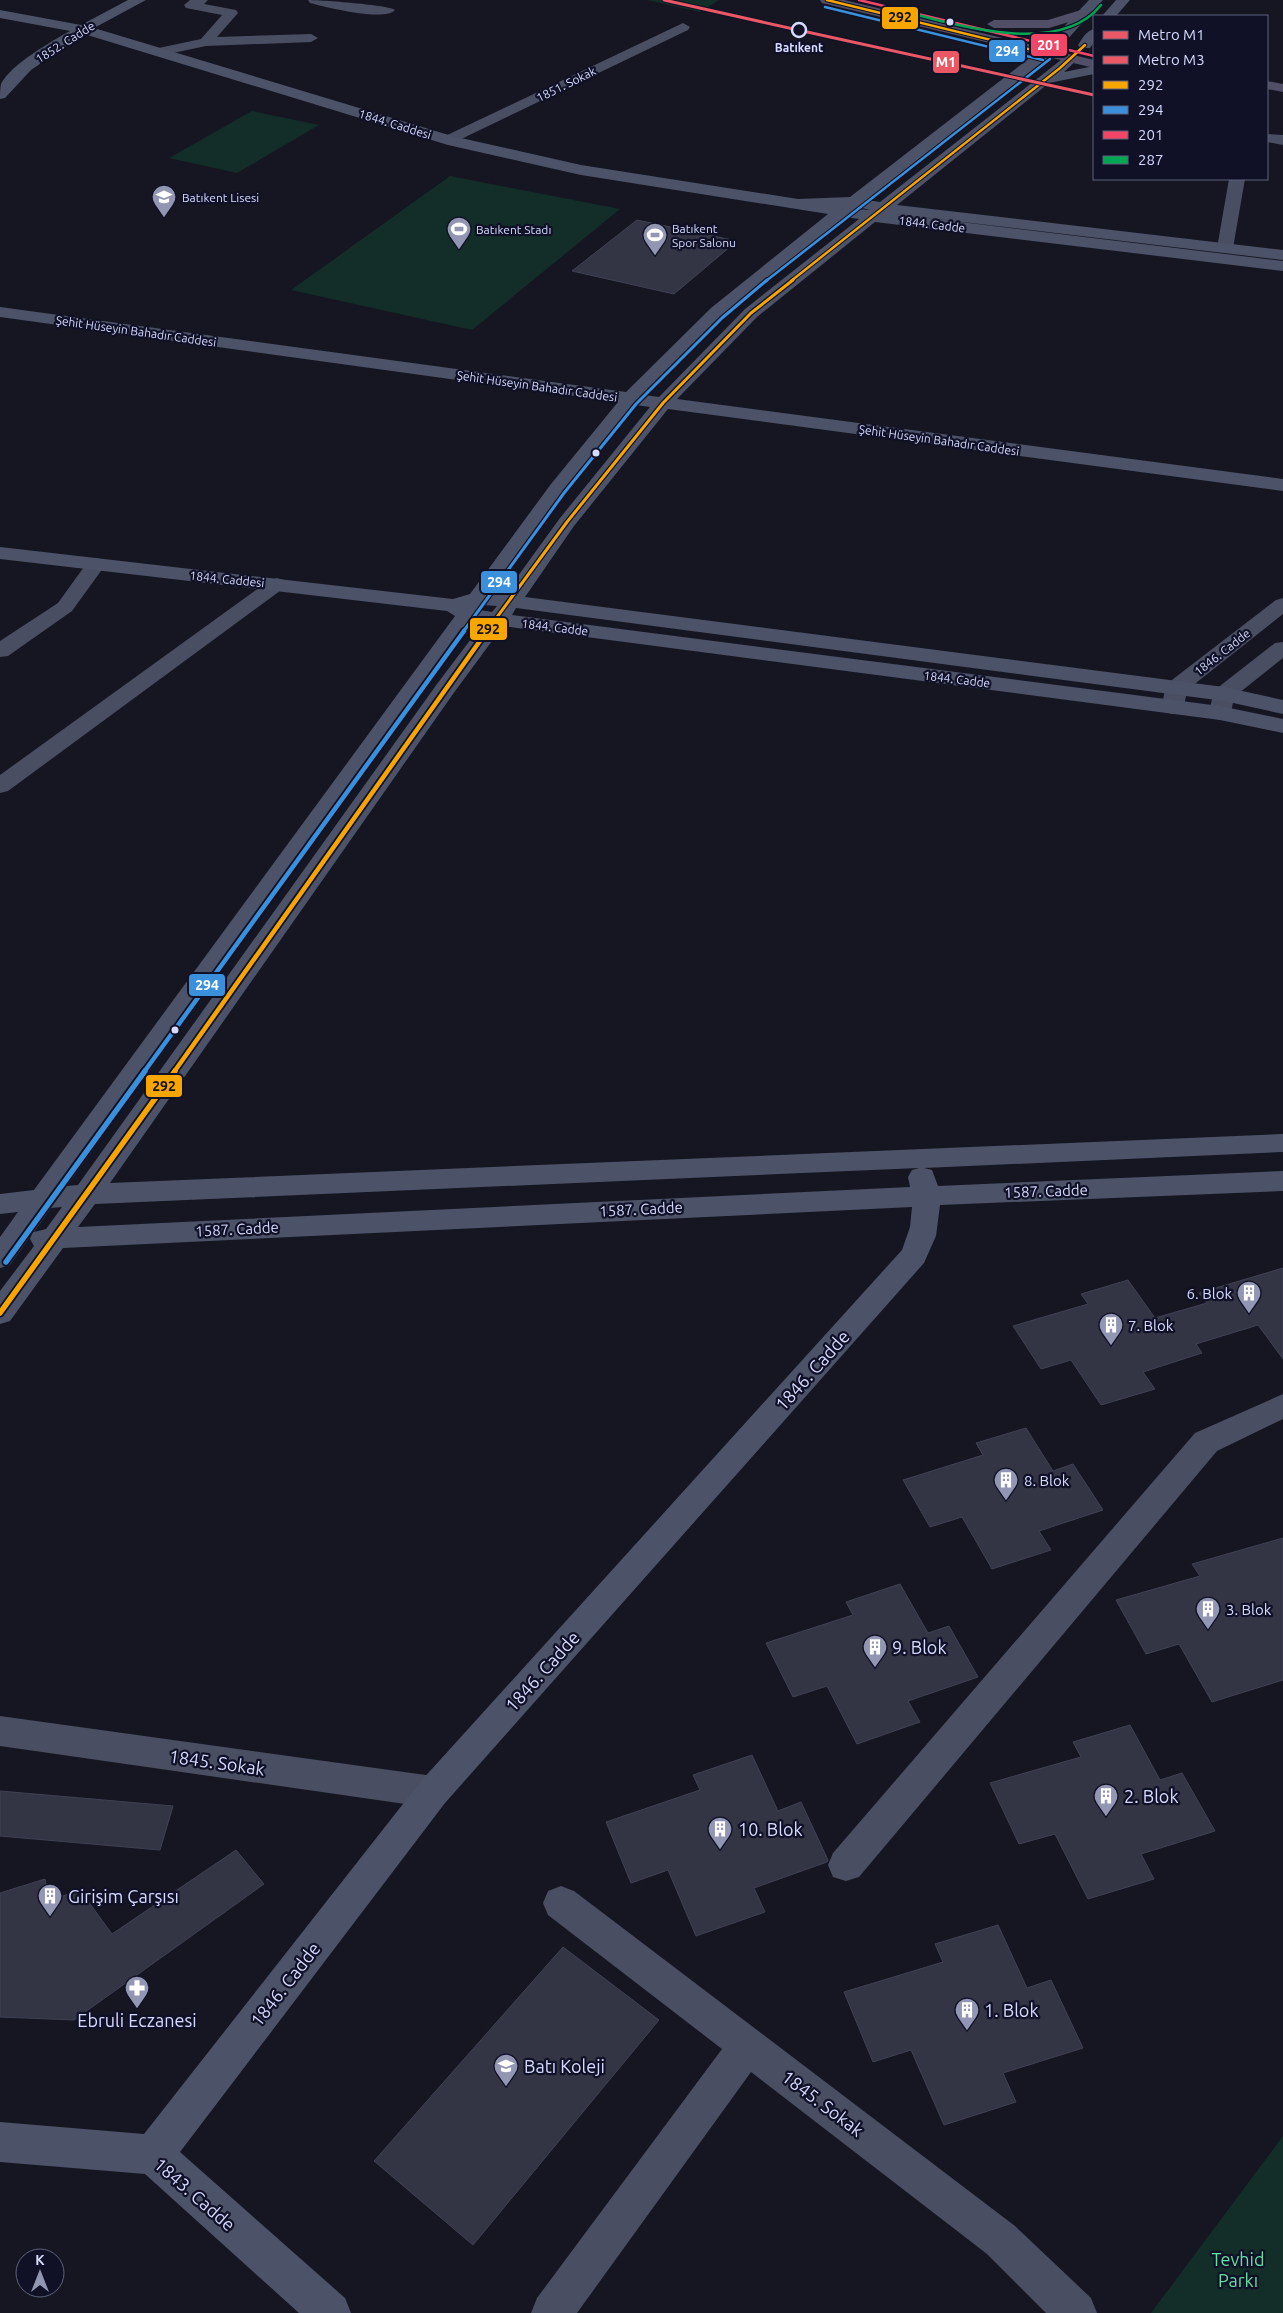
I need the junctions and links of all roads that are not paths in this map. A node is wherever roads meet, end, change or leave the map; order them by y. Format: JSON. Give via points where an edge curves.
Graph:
{"nodes":[{"id":1,"x":112,"y":0,"type":"edge"},
{"id":2,"x":139,"y":0,"type":"edge"},
{"id":3,"x":201,"y":0,"type":"edge"},
{"id":4,"x":315,"y":0,"type":"edge"},
{"id":5,"x":826,"y":0,"type":"edge"},
{"id":6,"x":891,"y":0,"type":"edge"},
{"id":7,"x":1096,"y":0,"type":"edge"},
{"id":8,"x":1124,"y":0,"type":"edge"},
{"id":9,"x":388,"y":10,"type":"dead end"},
{"id":10,"x":1084,"y":13,"type":"junction"},
{"id":11,"x":0,"y":14,"type":"edge"},
{"id":12,"x":1110,"y":15,"type":"edge"},
{"id":13,"x":994,"y":24,"type":"junction"},
{"id":14,"x":60,"y":25,"type":"junction"},
{"id":15,"x":683,"y":27,"type":"dead end"},
{"id":16,"x":82,"y":29,"type":"junction"},
{"id":17,"x":45,"y":35,"type":"dead end"},
{"id":18,"x":310,"y":38,"type":"dead end"},
{"id":19,"x":206,"y":42,"type":"junction"},
{"id":20,"x":1053,"y":46,"type":"junction"},
{"id":21,"x":1089,"y":46,"type":"edge"},
{"id":22,"x":159,"y":52,"type":"junction"},
{"id":23,"x":1071,"y":59,"type":"junction"},
{"id":24,"x":1093,"y":64,"type":"edge"},
{"id":25,"x":1093,"y":70,"type":"edge"},
{"id":26,"x":1044,"y":81,"type":"junction"},
{"id":27,"x":1268,"y":85,"type":"edge"},
{"id":28,"x":1283,"y":88,"type":"edge"},
{"id":29,"x":0,"y":95,"type":"edge"},
{"id":30,"x":1268,"y":138,"type":"edge"},
{"id":31,"x":448,"y":140,"type":"junction"},
{"id":32,"x":1283,"y":140,"type":"edge"},
{"id":33,"x":1237,"y":180,"type":"edge"},
{"id":34,"x":798,"y":204,"type":"joint"},
{"id":35,"x":848,"y":207,"type":"junction"},
{"id":36,"x":878,"y":212,"type":"junction"},
{"id":37,"x":1225,"y":248,"type":"junction"},
{"id":38,"x":1283,"y":255,"type":"edge"},
{"id":39,"x":1283,"y":266,"type":"edge"},
{"id":40,"x":0,"y":298,"type":"edge"},
{"id":41,"x":0,"y":312,"type":"edge"},
{"id":42,"x":636,"y":392,"type":"junction"},
{"id":43,"x":670,"y":396,"type":"junction"},
{"id":44,"x":1094,"y":443,"type":"dead end"},
{"id":45,"x":1283,"y":485,"type":"edge"},
{"id":46,"x":0,"y":553,"type":"edge"},
{"id":47,"x":96,"y":564,"type":"junction"},
{"id":48,"x":277,"y":584,"type":"junction"},
{"id":49,"x":480,"y":598,"type":"junction"},
{"id":50,"x":511,"y":602,"type":"junction"},
{"id":51,"x":1283,"y":604,"type":"edge"},
{"id":52,"x":460,"y":610,"type":"junction"},
{"id":53,"x":497,"y":619,"type":"junction"},
{"id":54,"x":1283,"y":648,"type":"edge"},
{"id":55,"x":0,"y":651,"type":"edge"},
{"id":56,"x":1175,"y":697,"type":"junction"},
{"id":57,"x":1222,"y":704,"type":"junction"},
{"id":58,"x":1283,"y":708,"type":"edge"},
{"id":59,"x":1283,"y":726,"type":"edge"},
{"id":60,"x":0,"y":786,"type":"edge"},
{"id":61,"x":1283,"y":1143,"type":"edge"},
{"id":62,"x":918,"y":1159,"type":"junction"},
{"id":63,"x":1283,"y":1181,"type":"edge"},
{"id":64,"x":87,"y":1194,"type":"junction"},
{"id":65,"x":926,"y":1196,"type":"junction"},
{"id":66,"x":43,"y":1198,"type":"junction"},
{"id":67,"x":0,"y":1204,"type":"edge"},
{"id":68,"x":55,"y":1238,"type":"junction"},
{"id":69,"x":4,"y":1248,"type":"edge"},
{"id":70,"x":0,"y":1313,"type":"edge"},
{"id":71,"x":1283,"y":1406,"type":"edge"},
{"id":72,"x":0,"y":1731,"type":"edge"},
{"id":73,"x":433,"y":1792,"type":"junction"},
{"id":74,"x":846,"y":1865,"type":"dead end"},
{"id":75,"x":561,"y":1903,"type":"dead end"},
{"id":76,"x":748,"y":2046,"type":"junction"},
{"id":77,"x":0,"y":2142,"type":"edge"},
{"id":78,"x":153,"y":2155,"type":"junction"},
{"id":79,"x":330,"y":2313,"type":"edge"},
{"id":80,"x":552,"y":2313,"type":"edge"},
{"id":81,"x":1076,"y":2313,"type":"edge"}],
"edges":[{"from":1,"to":14,"type":"street","name":"1852. Cadde"},
{"from":2,"to":16,"type":"street","name":"1852. Cadde"},
{"from":3,"to":19,"type":"street","via":[[190,5],[231,13]]},
{"from":4,"to":9,"type":"street","via":[[348,8]]},
{"from":5,"to":20,"type":"main road"},
{"from":6,"to":13,"type":"main road"},
{"from":7,"to":10,"type":"street"},
{"from":8,"to":12,"type":"street"},
{"from":10,"to":13,"type":"main road","via":[[1049,24]]},
{"from":10,"to":20,"type":"street"},
{"from":11,"to":14,"type":"street","name":"1844. Caddesi"},
{"from":13,"to":20,"type":"main road"},
{"from":14,"to":16,"type":"street","name":"1844. Caddesi"},
{"from":14,"to":17,"type":"street","name":"1852. Cadde"},
{"from":15,"to":31,"type":"street","name":"1851. Sokak"},
{"from":16,"to":22,"type":"street","name":"1844. Caddesi"},
{"from":16,"to":29,"type":"street","name":"1852. Cadde","via":[[18,72]]},
{"from":18,"to":19,"type":"street"},
{"from":19,"to":22,"type":"street"},
{"from":20,"to":21,"type":"main road"},
{"from":20,"to":23,"type":"main road"},
{"from":20,"to":35,"type":"street"},
{"from":21,"to":23,"type":"main road"},
{"from":22,"to":31,"type":"street","name":"1844. Caddesi"},
{"from":23,"to":24,"type":"main road"},
{"from":23,"to":26,"type":"street"},
{"from":25,"to":26,"type":"street"},
{"from":26,"to":36,"type":"street"},
{"from":27,"to":28,"type":"main road"},
{"from":30,"to":32,"type":"street"},
{"from":31,"to":34,"type":"street","name":"1844. Caddesi","via":[[582,170]]},
{"from":33,"to":37,"type":"street"},
{"from":34,"to":35,"type":"street","name":"1844. Cadde"},
{"from":35,"to":36,"type":"street","name":"1844. Cadde"},
{"from":35,"to":42,"type":"street","via":[[731,300]]},
{"from":36,"to":37,"type":"street","name":"1844. Cadde"},
{"from":36,"to":39,"type":"street","name":"1844. Cadde"},
{"from":36,"to":43,"type":"street","via":[[751,313]]},
{"from":37,"to":38,"type":"street","name":"1844. Cadde"},
{"from":40,"to":42,"type":"street","name":"Şehit Hüseyin Bahadır Caddesi"},
{"from":41,"to":42,"type":"street","name":"Şehit Hüseyin Bahadır Caddesi"},
{"from":42,"to":43,"type":"street","name":"Şehit Hüseyin Bahadır Caddesi"},
{"from":42,"to":49,"type":"street","via":[[558,488]]},
{"from":43,"to":44,"type":"street","name":"Şehit Hüseyin Bahadır Caddesi"},
{"from":43,"to":45,"type":"street","name":"Şehit Hüseyin Bahadır Caddesi"},
{"from":43,"to":50,"type":"street","via":[[567,522]]},
{"from":46,"to":47,"type":"street","name":"1844. Caddesi"},
{"from":47,"to":48,"type":"street","name":"1844. Caddesi"},
{"from":47,"to":55,"type":"street","via":[[65,607]]},
{"from":48,"to":52,"type":"street","name":"1844. Caddesi"},
{"from":48,"to":60,"type":"street"},
{"from":49,"to":50,"type":"street","name":"1844. Cadde"},
{"from":49,"to":52,"type":"street","name":"1844. Cadde"},
{"from":50,"to":53,"type":"street"},
{"from":50,"to":56,"type":"street","name":"1844. Cadde"},
{"from":51,"to":56,"type":"street","name":"1846. Cadde"},
{"from":52,"to":53,"type":"street","name":"1844. Cadde"},
{"from":52,"to":66,"type":"street"},
{"from":53,"to":56,"type":"street","name":"1844. Cadde"},
{"from":53,"to":64,"type":"street"},
{"from":54,"to":57,"type":"street"},
{"from":56,"to":57,"type":"street","name":"1844. Cadde"},
{"from":57,"to":58,"type":"street","name":"1844. Cadde"},
{"from":57,"to":59,"type":"street","name":"1844. Cadde"},
{"from":61,"to":62,"type":"street"},
{"from":62,"to":64,"type":"street"},
{"from":62,"to":65,"type":"street","name":"1846. Cadde"},
{"from":63,"to":65,"type":"street","name":"1587. Cadde"},
{"from":64,"to":66,"type":"street"},
{"from":64,"to":68,"type":"street"},
{"from":65,"to":68,"type":"street","name":"1587. Cadde"},
{"from":65,"to":73,"type":"street","name":"1846. Cadde","via":[[926,1226],[914,1256]]},
{"from":66,"to":67,"type":"street"},
{"from":66,"to":69,"type":"street"},
{"from":68,"to":69,"type":"street","name":"1587. Cadde"},
{"from":68,"to":70,"type":"street"},
{"from":71,"to":74,"type":"street","via":[[1206,1442]]},
{"from":72,"to":73,"type":"street","name":"1845. Sokak"},
{"from":73,"to":78,"type":"street","name":"1846. Cadde"},
{"from":75,"to":76,"type":"street","name":"1845. Sokak"},
{"from":76,"to":80,"type":"street"},
{"from":76,"to":81,"type":"street","name":"1845. Sokak","via":[[1001,2240]]},
{"from":77,"to":78,"type":"street","name":"1843. Cadde"},
{"from":78,"to":79,"type":"street","name":"1843. Cadde"}]}
